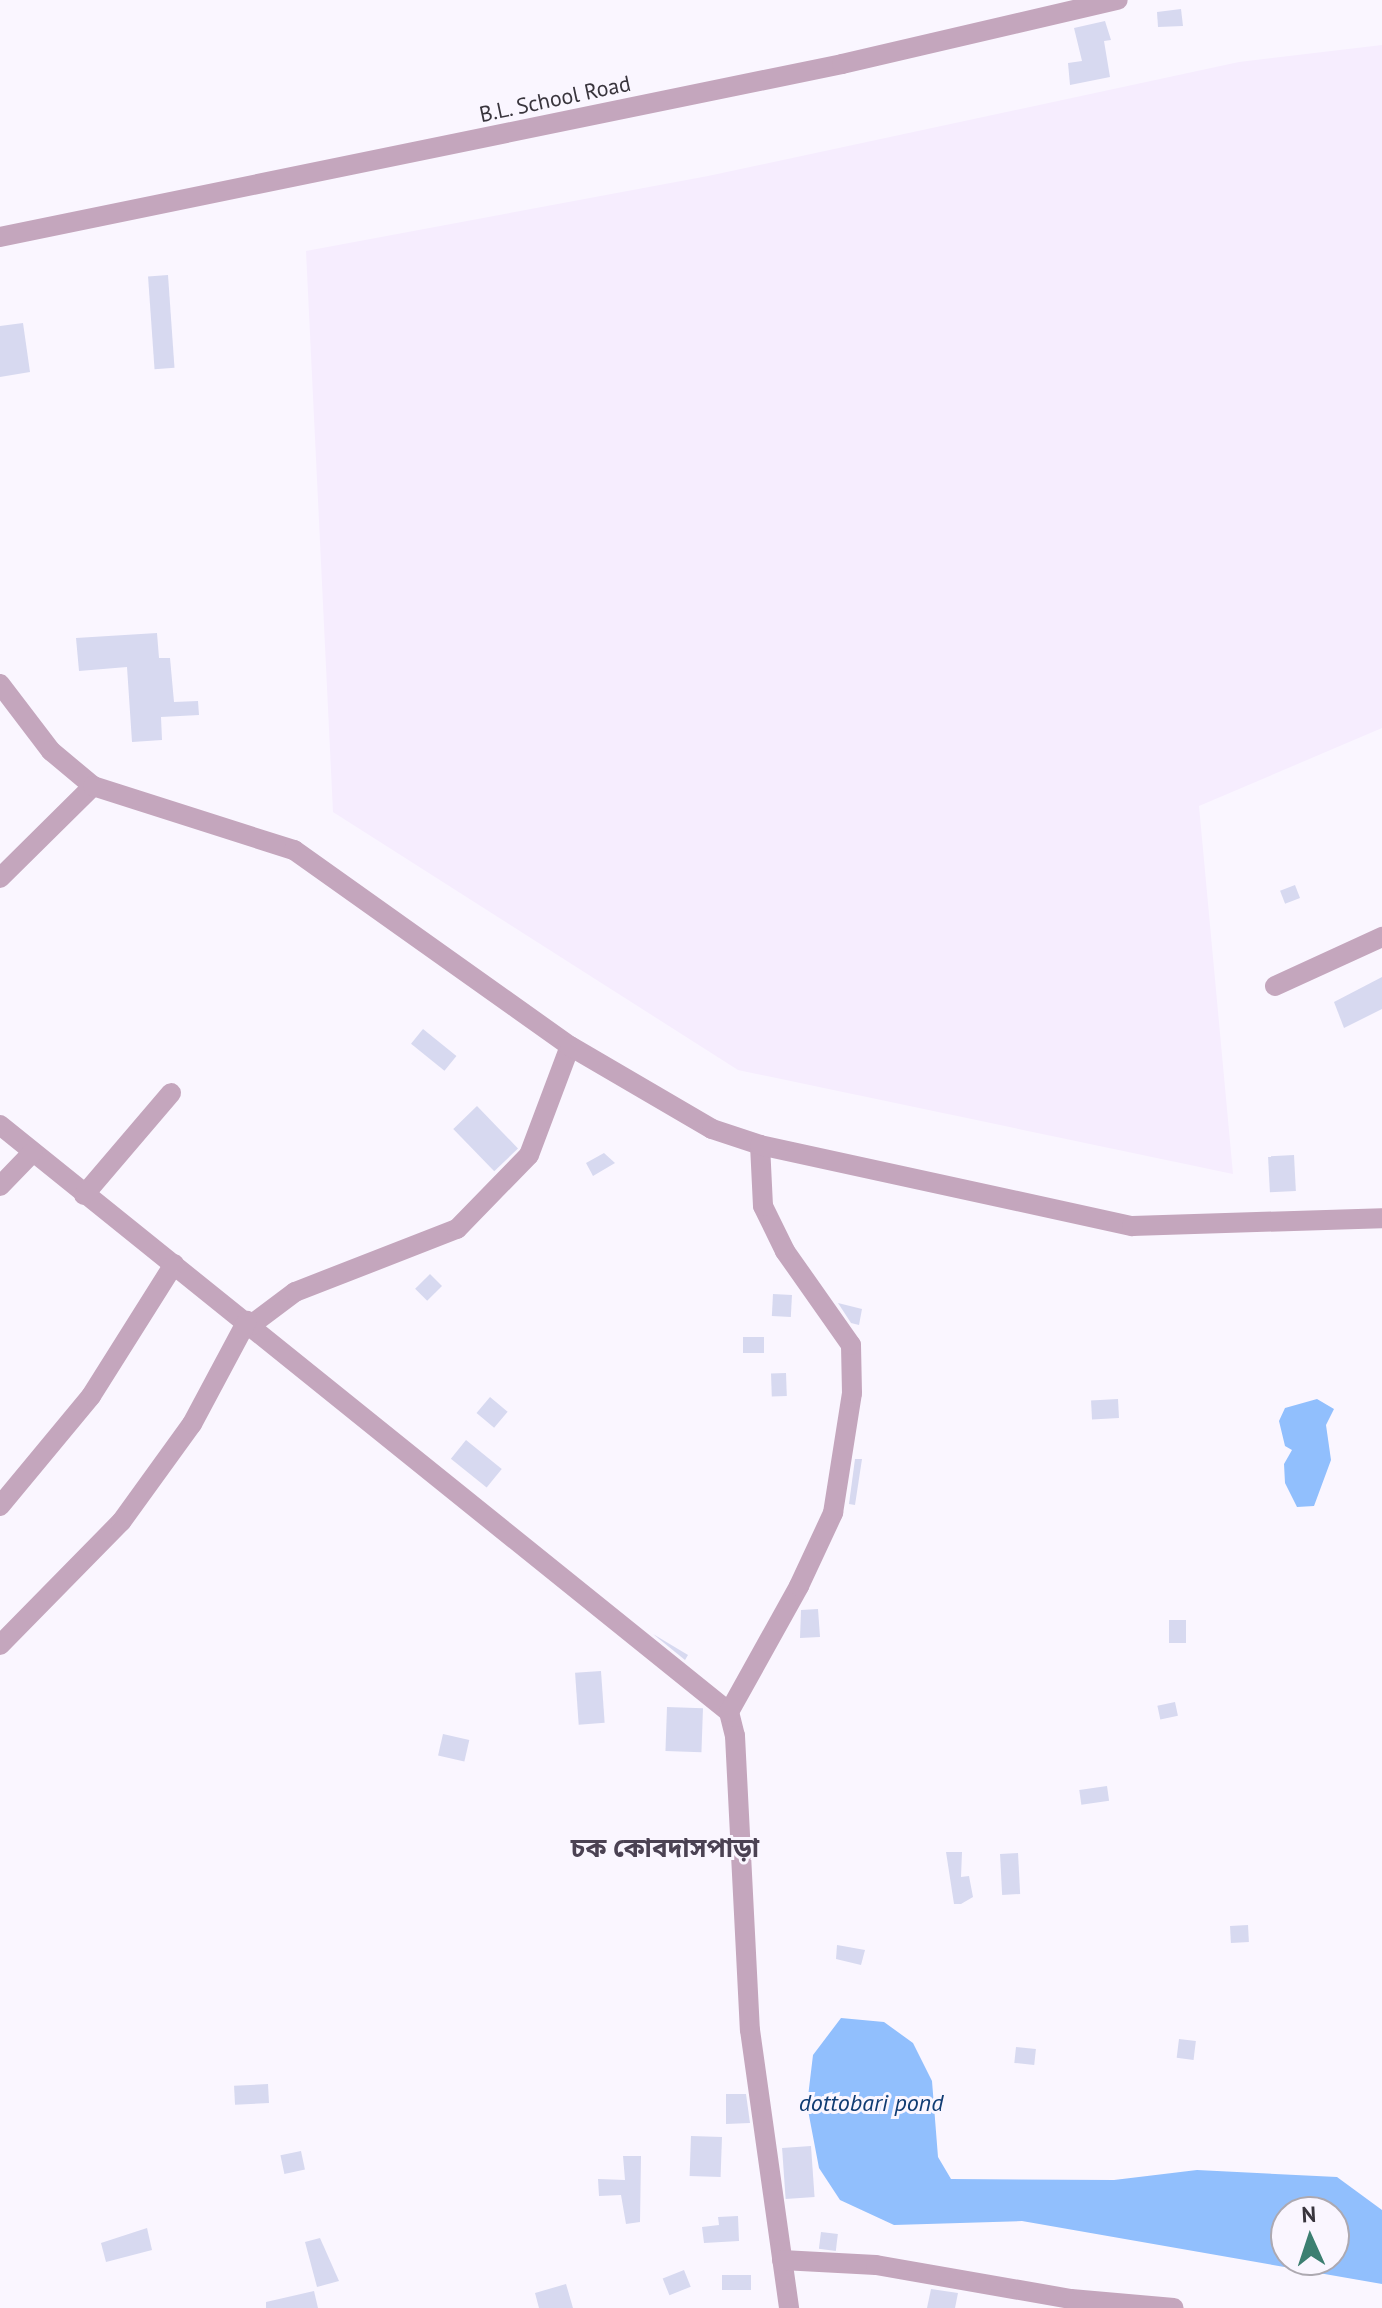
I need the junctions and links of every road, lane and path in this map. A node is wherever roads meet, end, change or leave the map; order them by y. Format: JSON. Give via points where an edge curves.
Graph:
{"nodes":[{"id":1,"x":1118,"y":0,"type":"edge"},
{"id":2,"x":0,"y":237,"type":"edge"},
{"id":3,"x":0,"y":684,"type":"edge"},
{"id":4,"x":93,"y":786,"type":"junction"},
{"id":5,"x":0,"y":878,"type":"edge"},
{"id":6,"x":1382,"y":937,"type":"edge"},
{"id":7,"x":1275,"y":986,"type":"dead end"},
{"id":8,"x":570,"y":1046,"type":"junction"},
{"id":9,"x":171,"y":1093,"type":"dead end"},
{"id":10,"x":0,"y":1125,"type":"edge"},
{"id":11,"x":760,"y":1145,"type":"junction"},
{"id":12,"x":33,"y":1152,"type":"junction"},
{"id":13,"x":0,"y":1186,"type":"edge"},
{"id":14,"x":84,"y":1195,"type":"junction"},
{"id":15,"x":1382,"y":1218,"type":"edge"},
{"id":16,"x":174,"y":1264,"type":"junction"},
{"id":17,"x":249,"y":1323,"type":"junction"},
{"id":18,"x":0,"y":1506,"type":"edge"},
{"id":19,"x":0,"y":1645,"type":"edge"},
{"id":20,"x":729,"y":1712,"type":"junction"},
{"id":21,"x":782,"y":2260,"type":"junction"},
{"id":22,"x":789,"y":2308,"type":"edge"},
{"id":23,"x":1174,"y":2308,"type":"edge"}],
"edges":[{"from":1,"to":2,"type":"street","name":"B.L. School Road","via":[[842,64]]},
{"from":3,"to":4,"type":"street","via":[[51,751]]},
{"from":4,"to":5,"type":"street"},
{"from":4,"to":8,"type":"street","via":[[294,850]]},
{"from":6,"to":7,"type":"street"},
{"from":8,"to":11,"type":"street","via":[[712,1129]]},
{"from":8,"to":17,"type":"street","via":[[529,1155],[457,1229],[295,1292]]},
{"from":9,"to":14,"type":"street"},
{"from":10,"to":12,"type":"street"},
{"from":11,"to":15,"type":"street","via":[[1132,1226]]},
{"from":11,"to":20,"type":"street","via":[[763,1206],[785,1251],[851,1345],[852,1393],[833,1513]]},
{"from":12,"to":13,"type":"street"},
{"from":12,"to":14,"type":"street"},
{"from":14,"to":16,"type":"street"},
{"from":16,"to":17,"type":"street"},
{"from":16,"to":18,"type":"street","via":[[91,1396]]},
{"from":17,"to":19,"type":"street","via":[[192,1424],[121,1522]]},
{"from":17,"to":20,"type":"street","via":[[340,1394],[411,1460]]},
{"from":20,"to":21,"type":"street","via":[[735,1736],[750,2030]]},
{"from":21,"to":22,"type":"street"},
{"from":21,"to":23,"type":"street","via":[[876,2265],[1071,2299]]}]}
